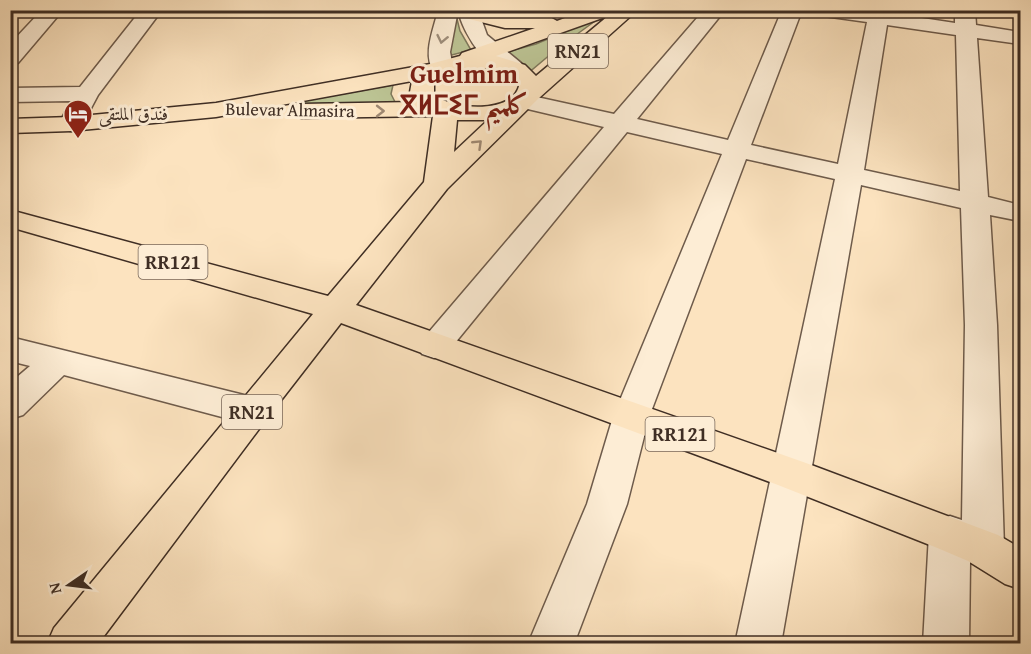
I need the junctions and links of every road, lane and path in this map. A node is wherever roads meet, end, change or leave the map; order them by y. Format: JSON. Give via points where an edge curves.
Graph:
{"nodes":[{"id":1,"x":53,"y":10,"type":"edge"},
{"id":2,"x":153,"y":10,"type":"edge"},
{"id":3,"x":628,"y":10,"type":"edge"},
{"id":4,"x":715,"y":10,"type":"edge"},
{"id":5,"x":792,"y":10,"type":"edge"},
{"id":6,"x":824,"y":10,"type":"edge"},
{"id":7,"x":461,"y":11,"type":"edge"},
{"id":8,"x":599,"y":14,"type":"edge"},
{"id":9,"x":879,"y":14,"type":"edge"},
{"id":10,"x":966,"y":21,"type":"edge"},
{"id":11,"x":1020,"y":38,"type":"edge"},
{"id":12,"x":489,"y":51,"type":"junction"},
{"id":13,"x":10,"y":58,"type":"edge"},
{"id":14,"x":444,"y":67,"type":"junction"},
{"id":15,"x":513,"y":68,"type":"junction"},
{"id":16,"x":87,"y":94,"type":"junction"},
{"id":17,"x":10,"y":95,"type":"edge"},
{"id":18,"x":523,"y":100,"type":"junction"},
{"id":19,"x":216,"y":110,"type":"junction"},
{"id":20,"x":443,"y":110,"type":"junction"},
{"id":21,"x":71,"y":124,"type":"junction"},
{"id":22,"x":621,"y":124,"type":"junction"},
{"id":23,"x":14,"y":128,"type":"edge"},
{"id":24,"x":737,"y":149,"type":"junction"},
{"id":25,"x":850,"y":173,"type":"junction"},
{"id":26,"x":437,"y":183,"type":"junction"},
{"id":27,"x":976,"y":203,"type":"junction"},
{"id":28,"x":1020,"y":213,"type":"edge"},
{"id":29,"x":10,"y":218,"type":"edge"},
{"id":30,"x":335,"y":309,"type":"junction"},
{"id":31,"x":434,"y":346,"type":"junction"},
{"id":32,"x":10,"y":349,"type":"edge"},
{"id":33,"x":59,"y":360,"type":"junction"},
{"id":34,"x":10,"y":405,"type":"edge"},
{"id":35,"x":252,"y":411,"type":"junction"},
{"id":36,"x":631,"y":417,"type":"junction"},
{"id":37,"x":792,"y":474,"type":"junction"},
{"id":38,"x":966,"y":541,"type":"junction"},
{"id":39,"x":1020,"y":570,"type":"edge"},
{"id":40,"x":70,"y":644,"type":"edge"},
{"id":41,"x":551,"y":644,"type":"edge"},
{"id":42,"x":758,"y":644,"type":"edge"},
{"id":43,"x":946,"y":644,"type":"edge"}],
"edges":[{"from":1,"to":13,"type":"street"},
{"from":2,"to":16,"type":"street"},
{"from":3,"to":18,"type":"main road","number":"RN21"},
{"from":4,"to":22,"type":"street"},
{"from":5,"to":24,"type":"street"},
{"from":6,"to":9,"type":"street"},
{"from":7,"to":8,"type":"main road","via":[[515,23]]},
{"from":7,"to":12,"type":"street"},
{"from":7,"to":14,"type":"street","one_way":true,"via":[[439,52]]},
{"from":8,"to":12,"type":"main road","number":"RN21"},
{"from":9,"to":10,"type":"street"},
{"from":9,"to":25,"type":"street"},
{"from":10,"to":11,"type":"street"},
{"from":10,"to":27,"type":"street"},
{"from":12,"to":14,"type":"main road","number":"RN21"},
{"from":12,"to":15,"type":"street"},
{"from":14,"to":15,"type":"main road","via":[[478,61]]},
{"from":14,"to":19,"type":"main road","name":"Bulevar Almasira"},
{"from":14,"to":20,"type":"main road","via":[[424,79],[420,86],[425,100]]},
{"from":15,"to":18,"type":"main road","number":"RN21","via":[[531,87]]},
{"from":16,"to":17,"type":"street"},
{"from":16,"to":21,"type":"street"},
{"from":18,"to":20,"type":"main road","number":"RN21","via":[[508,109],[484,115]]},
{"from":18,"to":22,"type":"street"},
{"from":26,"to":18,"type":"main road","number":"RN21","one_way":true},
{"from":19,"to":20,"type":"main road","name":"Bulevar Almasira","one_way":true},
{"from":19,"to":21,"type":"main road"},
{"from":20,"to":26,"type":"main road"},
{"from":21,"to":23,"type":"main road"},
{"from":22,"to":24,"type":"street"},
{"from":22,"to":31,"type":"street"},
{"from":24,"to":25,"type":"street"},
{"from":24,"to":36,"type":"street"},
{"from":25,"to":27,"type":"street"},
{"from":25,"to":37,"type":"street"},
{"from":26,"to":30,"type":"main road","number":"RN21"},
{"from":27,"to":28,"type":"street"},
{"from":27,"to":38,"type":"street","via":[[981,325]]},
{"from":29,"to":30,"type":"main road","number":"RR121"},
{"from":30,"to":31,"type":"main road","number":"RR121"},
{"from":30,"to":35,"type":"main road","number":"RN21"},
{"from":31,"to":36,"type":"main road","number":"RR121"},
{"from":32,"to":33,"type":"street"},
{"from":33,"to":34,"type":"street"},
{"from":33,"to":35,"type":"street"},
{"from":35,"to":40,"type":"main road","number":"RN21"},
{"from":36,"to":37,"type":"main road","number":"RR121"},
{"from":36,"to":41,"type":"street","via":[[626,446],[603,513]]},
{"from":37,"to":38,"type":"main road","number":"RR121"},
{"from":37,"to":42,"type":"street"},
{"from":38,"to":39,"type":"main road","number":"RR121"},
{"from":38,"to":43,"type":"street"}]}
